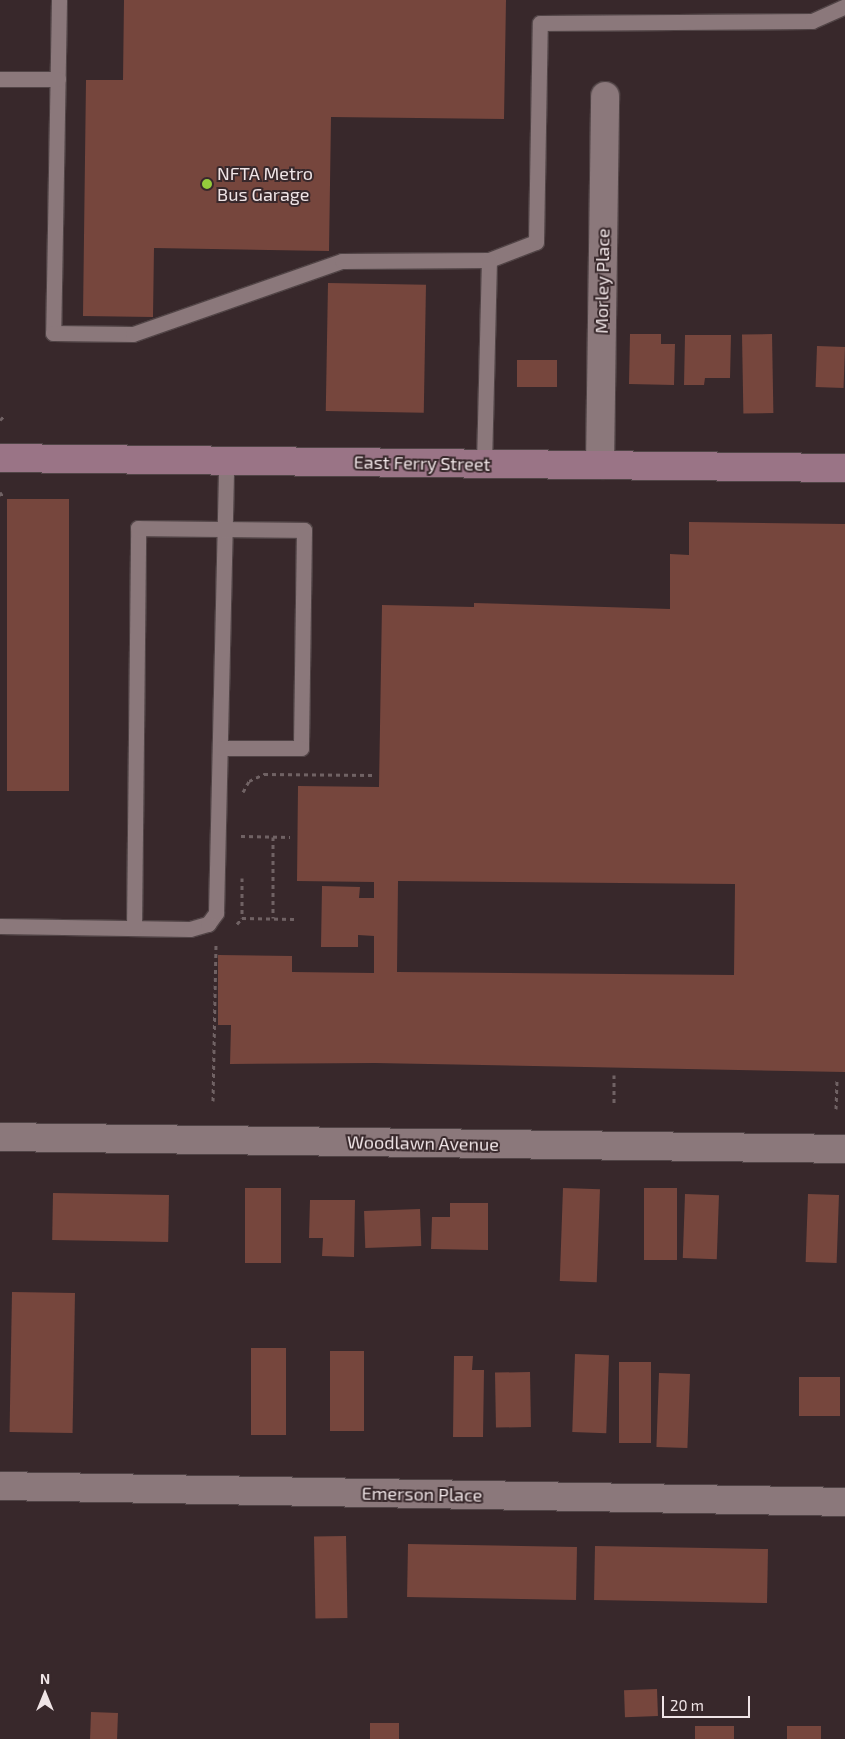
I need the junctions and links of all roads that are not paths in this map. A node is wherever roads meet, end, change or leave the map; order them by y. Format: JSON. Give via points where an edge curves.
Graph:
{"nodes":[{"id":1,"x":59,"y":0,"type":"edge"},
{"id":2,"x":845,"y":6,"type":"edge"},
{"id":3,"x":0,"y":79,"type":"edge"},
{"id":4,"x":58,"y":79,"type":"junction"},
{"id":5,"x":605,"y":96,"type":"dead end"},
{"id":6,"x":488,"y":260,"type":"junction"},
{"id":7,"x":0,"y":458,"type":"edge"},
{"id":8,"x":226,"y":460,"type":"junction"},
{"id":9,"x":484,"y":464,"type":"junction"},
{"id":10,"x":600,"y":465,"type":"junction"},
{"id":11,"x":845,"y":468,"type":"edge"},
{"id":12,"x":225,"y":529,"type":"junction"},
{"id":13,"x":222,"y":748,"type":"junction"},
{"id":14,"x":0,"y":926,"type":"edge"},
{"id":15,"x":134,"y":928,"type":"junction"},
{"id":16,"x":0,"y":1137,"type":"edge"},
{"id":17,"x":845,"y":1149,"type":"edge"},
{"id":18,"x":0,"y":1486,"type":"edge"},
{"id":19,"x":845,"y":1502,"type":"edge"}],
"edges":[{"from":1,"to":4,"type":"lane"},
{"from":2,"to":6,"type":"lane","via":[[812,22],[540,23],[536,242]]},
{"from":3,"to":4,"type":"lane"},
{"from":4,"to":6,"type":"lane","via":[[53,333],[134,334],[342,261]]},
{"from":5,"to":10,"type":"street","name":"Morley Place"},
{"from":6,"to":9,"type":"lane"},
{"from":7,"to":8,"type":"street","name":"East Ferry Street"},
{"from":8,"to":9,"type":"street","name":"East Ferry Street"},
{"from":8,"to":12,"type":"lane"},
{"from":9,"to":10,"type":"street","name":"East Ferry Street"},
{"from":10,"to":11,"type":"street","name":"East Ferry Street"},
{"from":12,"to":13,"type":"lane"},
{"from":12,"to":13,"type":"lane","via":[[304,530],[301,748]]},
{"from":12,"to":15,"type":"lane","via":[[138,528]]},
{"from":13,"to":15,"type":"lane","via":[[216,913],[208,924],[190,929]]},
{"from":14,"to":15,"type":"lane"},
{"from":16,"to":17,"type":"street","name":"Woodlawn Avenue"},
{"from":18,"to":19,"type":"street","name":"Emerson Place"}]}
